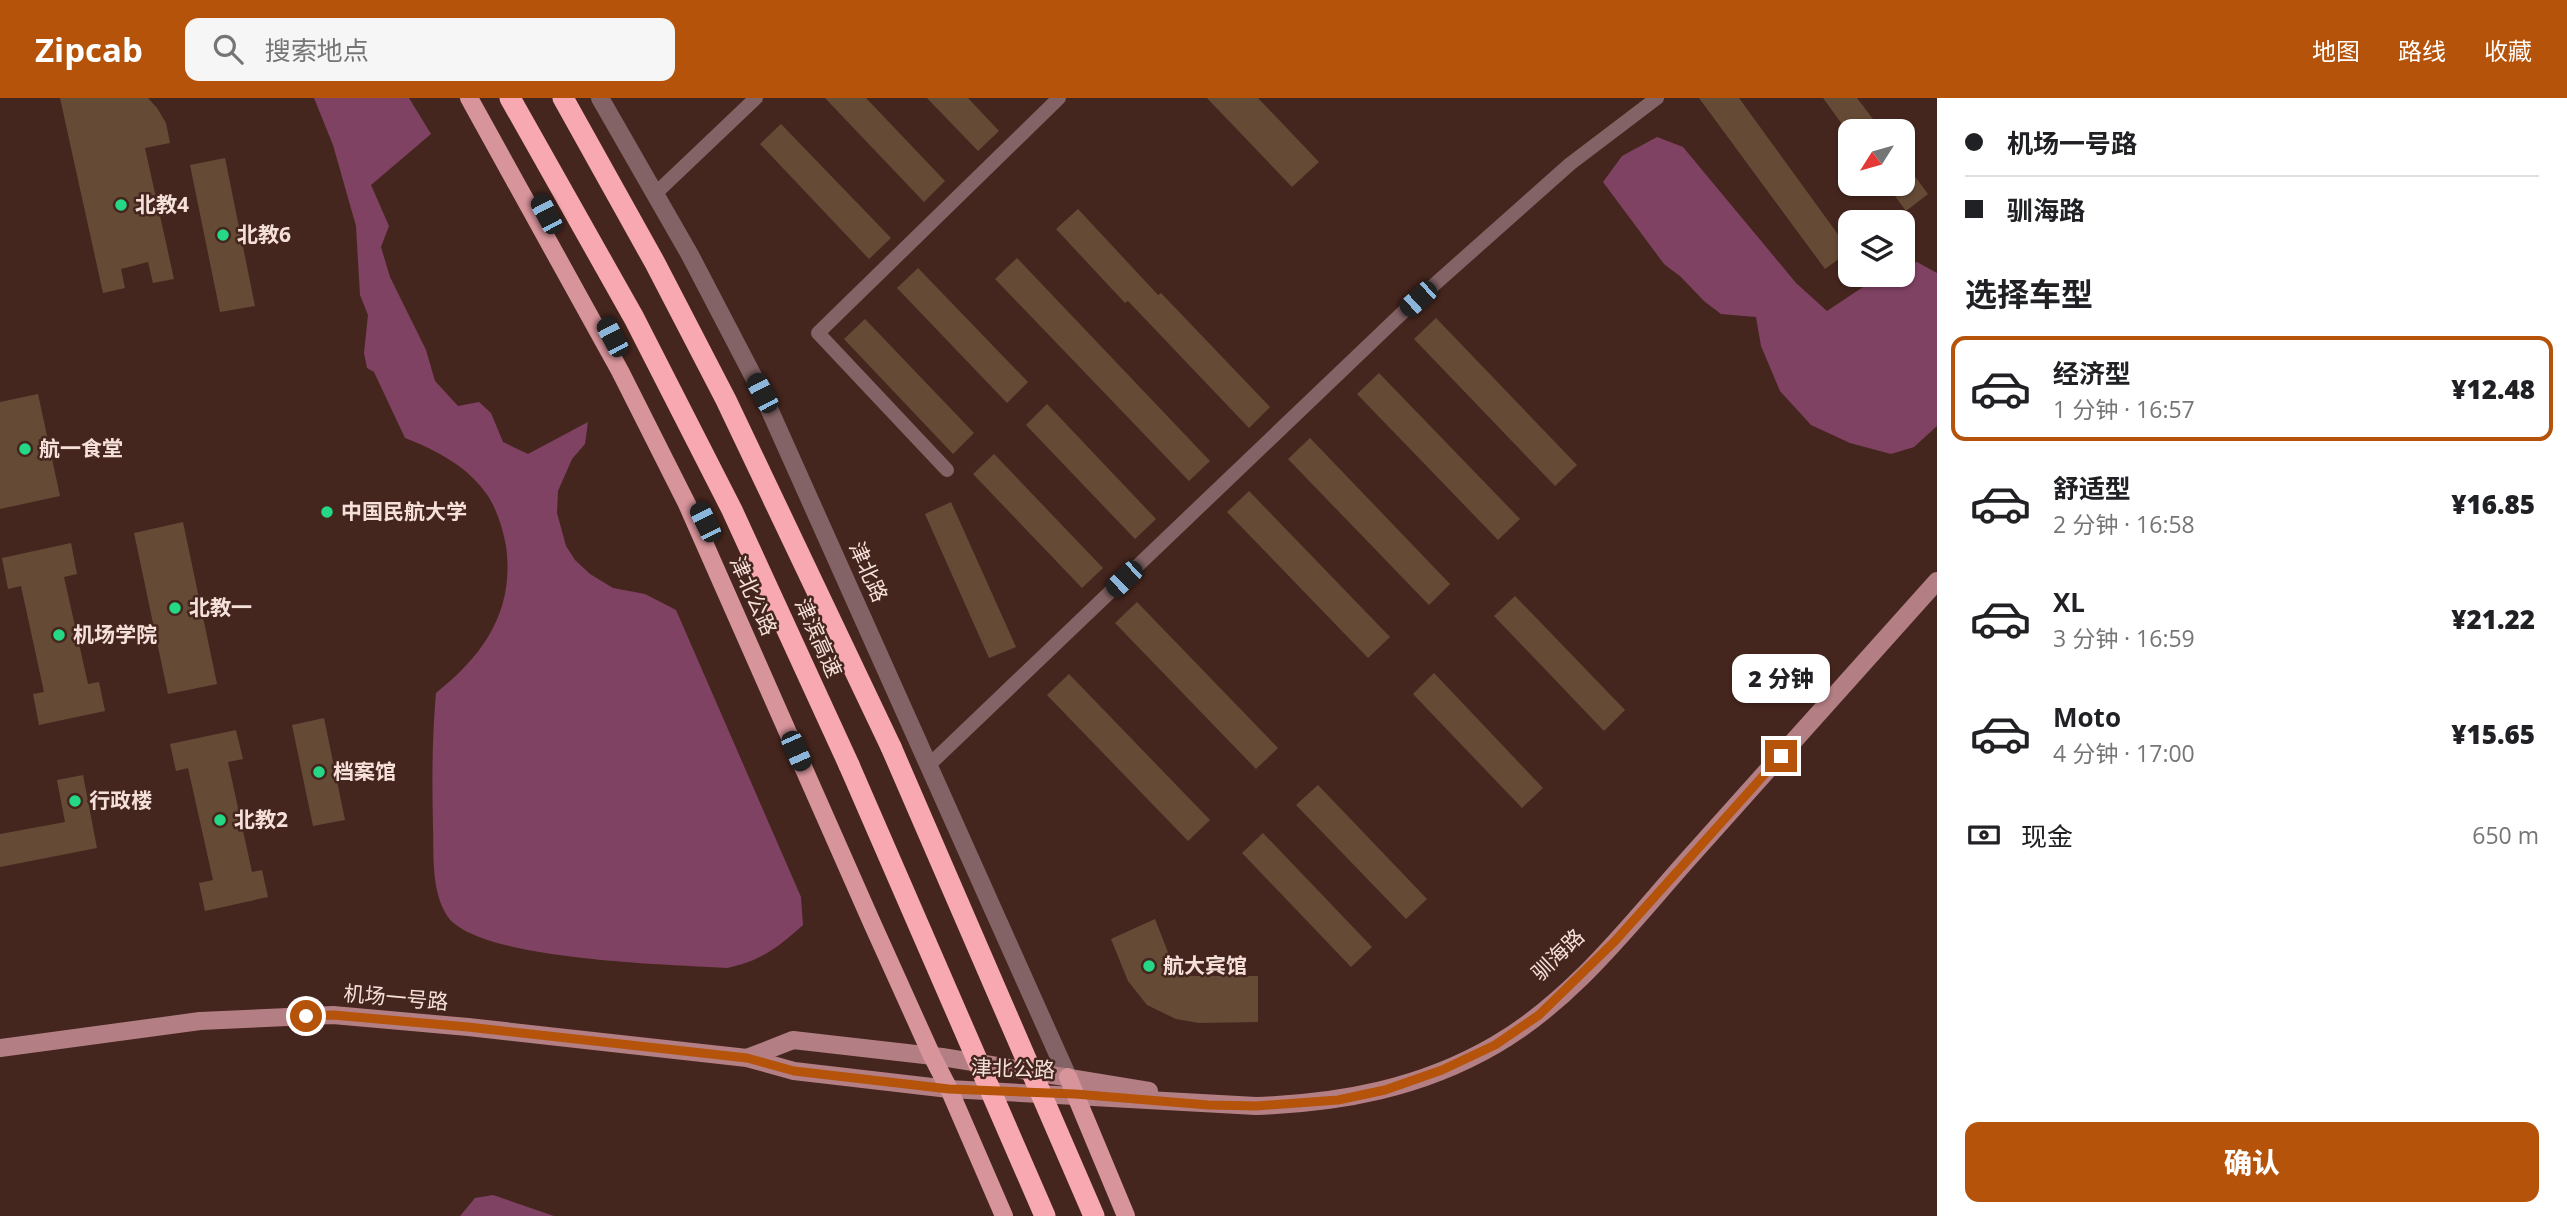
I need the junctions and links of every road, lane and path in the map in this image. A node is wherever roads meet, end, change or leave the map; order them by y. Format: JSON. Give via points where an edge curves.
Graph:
{"nodes":[{"id":1,"x":469,"y":98,"type":"edge"},
{"id":2,"x":481,"y":98,"type":"edge"},
{"id":3,"x":510,"y":98,"type":"edge"},
{"id":4,"x":563,"y":98,"type":"edge"},
{"id":5,"x":600,"y":98,"type":"edge"},
{"id":6,"x":756,"y":98,"type":"edge"},
{"id":7,"x":1059,"y":98,"type":"edge"},
{"id":8,"x":1657,"y":98,"type":"edge"},
{"id":9,"x":655,"y":194,"type":"junction"},
{"id":10,"x":947,"y":470,"type":"dead end"},
{"id":11,"x":1937,"y":571,"type":"edge"},
{"id":12,"x":1937,"y":581,"type":"edge"},
{"id":13,"x":928,"y":766,"type":"junction"},
{"id":14,"x":0,"y":1048,"type":"edge"},
{"id":15,"x":937,"y":1056,"type":"junction"},
{"id":16,"x":747,"y":1058,"type":"junction"},
{"id":17,"x":1072,"y":1086,"type":"junction"},
{"id":18,"x":949,"y":1089,"type":"junction"},
{"id":19,"x":1003,"y":1216,"type":"edge"},
{"id":20,"x":1045,"y":1216,"type":"edge"},
{"id":21,"x":1094,"y":1216,"type":"edge"},
{"id":22,"x":1126,"y":1216,"type":"edge"}],
"edges":[{"from":1,"to":15,"type":"main road","name":"津北公路","via":[[620,371],[687,503]]},
{"from":2,"to":15,"type":"main road","name":"津北公路","via":[[600,315],[694,500]]},
{"from":3,"to":20,"type":"highway","name":"津滨高速","bridge":true,"via":[[634,318],[726,498],[849,765]]},
{"from":4,"to":21,"type":"highway","name":"津滨高速","bridge":true,"via":[[726,400],[891,747]]},
{"from":5,"to":9,"type":"street","name":"津北路"},
{"from":6,"to":9,"type":"street"},
{"from":7,"to":10,"type":"street","via":[[818,333]]},
{"from":8,"to":13,"type":"street","via":[[1570,164],[1399,316]]},
{"from":9,"to":13,"type":"street","name":"津北路","via":[[762,393]]},
{"from":11,"to":17,"type":"main road","name":"驯海路","via":[[1606,940],[1540,1004],[1492,1037],[1410,1075],[1328,1094],[1208,1097]]},
{"from":12,"to":17,"type":"main road","name":"驯海路","via":[[1615,941],[1539,1015],[1495,1045],[1399,1086],[1304,1104],[1208,1105]]},
{"from":13,"to":17,"type":"street","name":"津北路"},
{"from":14,"to":16,"type":"main road","name":"机场一号路","via":[[200,1021],[333,1015]]},
{"from":15,"to":16,"type":"main road","name":"机场一号路","via":[[793,1040]]},
{"from":15,"to":17,"type":"main road","name":"津北公路"},
{"from":15,"to":18,"type":"main road","name":"津北公路"},
{"from":16,"to":18,"type":"main road","name":"机场一号路","via":[[794,1071]]},
{"from":17,"to":18,"type":"main road","name":"津北公路"},
{"from":17,"to":22,"type":"main road","name":"津北公路"},
{"from":18,"to":19,"type":"main road","name":"津北公路"}]}
